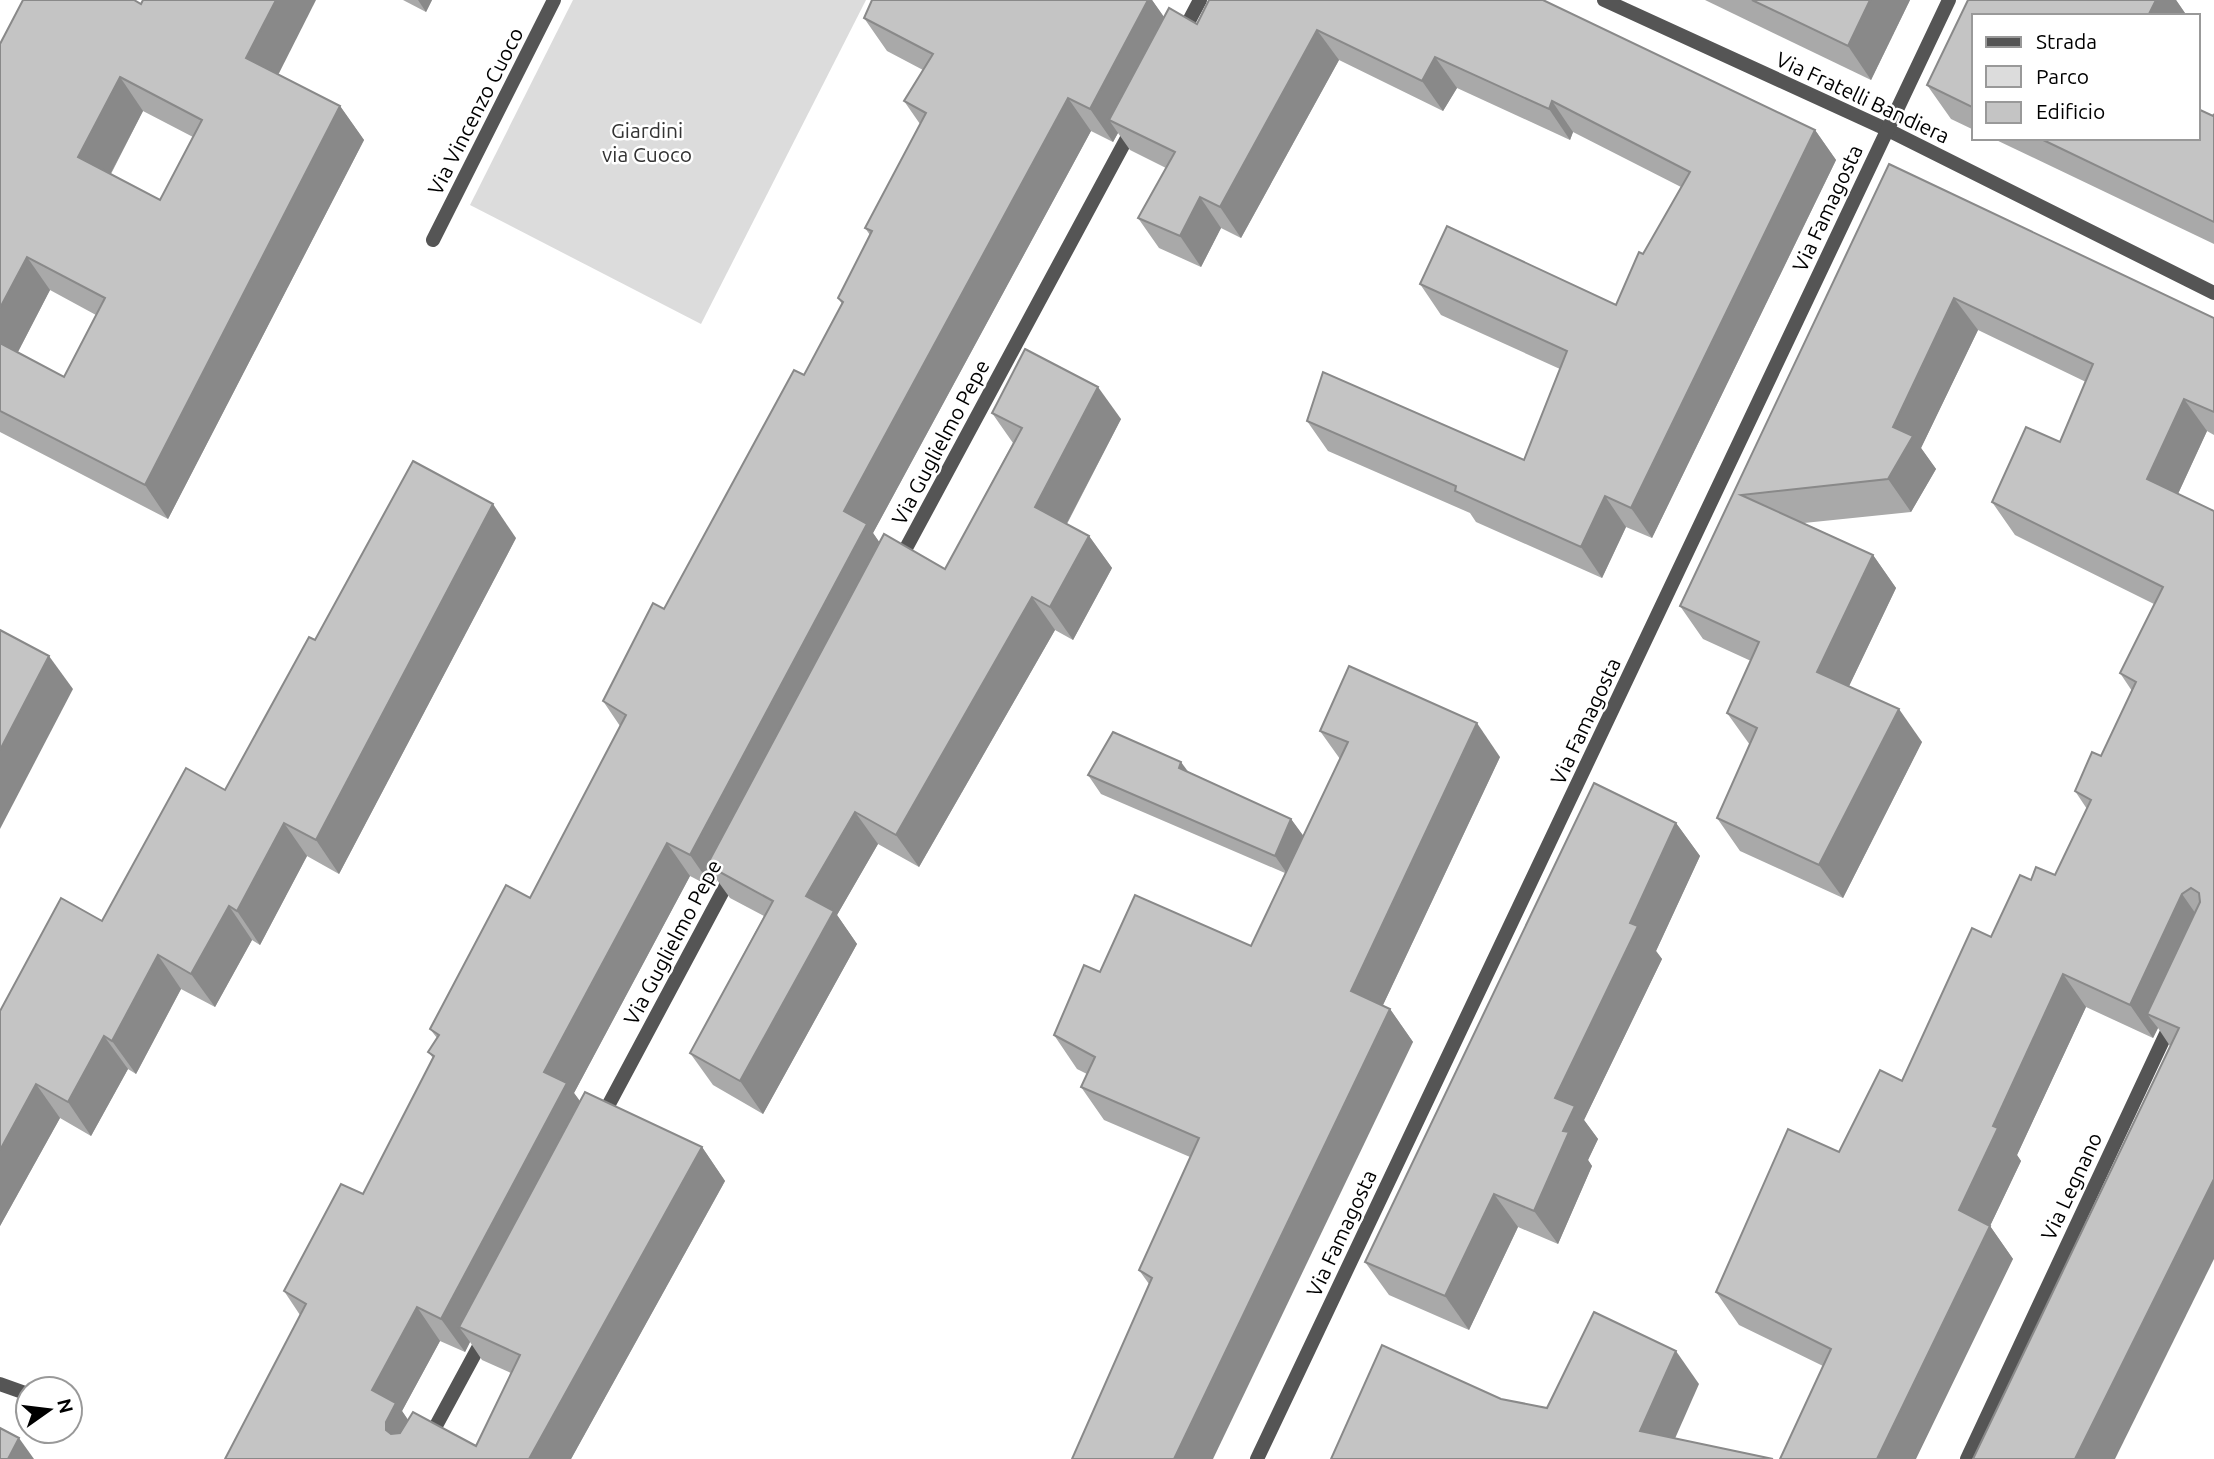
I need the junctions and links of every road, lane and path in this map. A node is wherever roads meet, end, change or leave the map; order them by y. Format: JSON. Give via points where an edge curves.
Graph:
{"nodes":[{"id":1,"x":554,"y":0,"type":"edge"},
{"id":2,"x":1200,"y":0,"type":"edge"},
{"id":3,"x":1604,"y":0,"type":"edge"},
{"id":4,"x":1950,"y":0,"type":"edge"},
{"id":5,"x":1174,"y":49,"type":"edge"},
{"id":6,"x":1141,"y":110,"type":"edge"},
{"id":7,"x":1888,"y":130,"type":"junction"},
{"id":8,"x":433,"y":240,"type":"dead end"},
{"id":9,"x":2214,"y":293,"type":"edge"},
{"id":10,"x":891,"y":576,"type":"edge"},
{"id":11,"x":740,"y":858,"type":"edge"},
{"id":12,"x":2179,"y":1006,"type":"edge"},
{"id":13,"x":596,"y":1128,"type":"edge"},
{"id":14,"x":491,"y":1324,"type":"edge"},
{"id":15,"x":418,"y":1459,"type":"edge"},
{"id":16,"x":1257,"y":1459,"type":"edge"},
{"id":17,"x":1967,"y":1459,"type":"edge"}],
"edges":[{"from":1,"to":8,"type":"street","name":"Via Vincenzo Cuoco"},
{"from":2,"to":5,"type":"street"},
{"from":3,"to":7,"type":"street","name":"Via Fratelli Bandiera"},
{"from":4,"to":7,"type":"street","name":"Via Famagosta"},
{"from":6,"to":10,"type":"street","name":"Via Guglielmo Pepe"},
{"from":7,"to":9,"type":"street","name":"Via Fratelli Bandiera"},
{"from":7,"to":16,"type":"street","name":"Via Famagosta"},
{"from":11,"to":13,"type":"street","name":"Via Guglielmo Pepe"},
{"from":12,"to":17,"type":"street","name":"Via Legnano"},
{"from":14,"to":15,"type":"street"}]}
